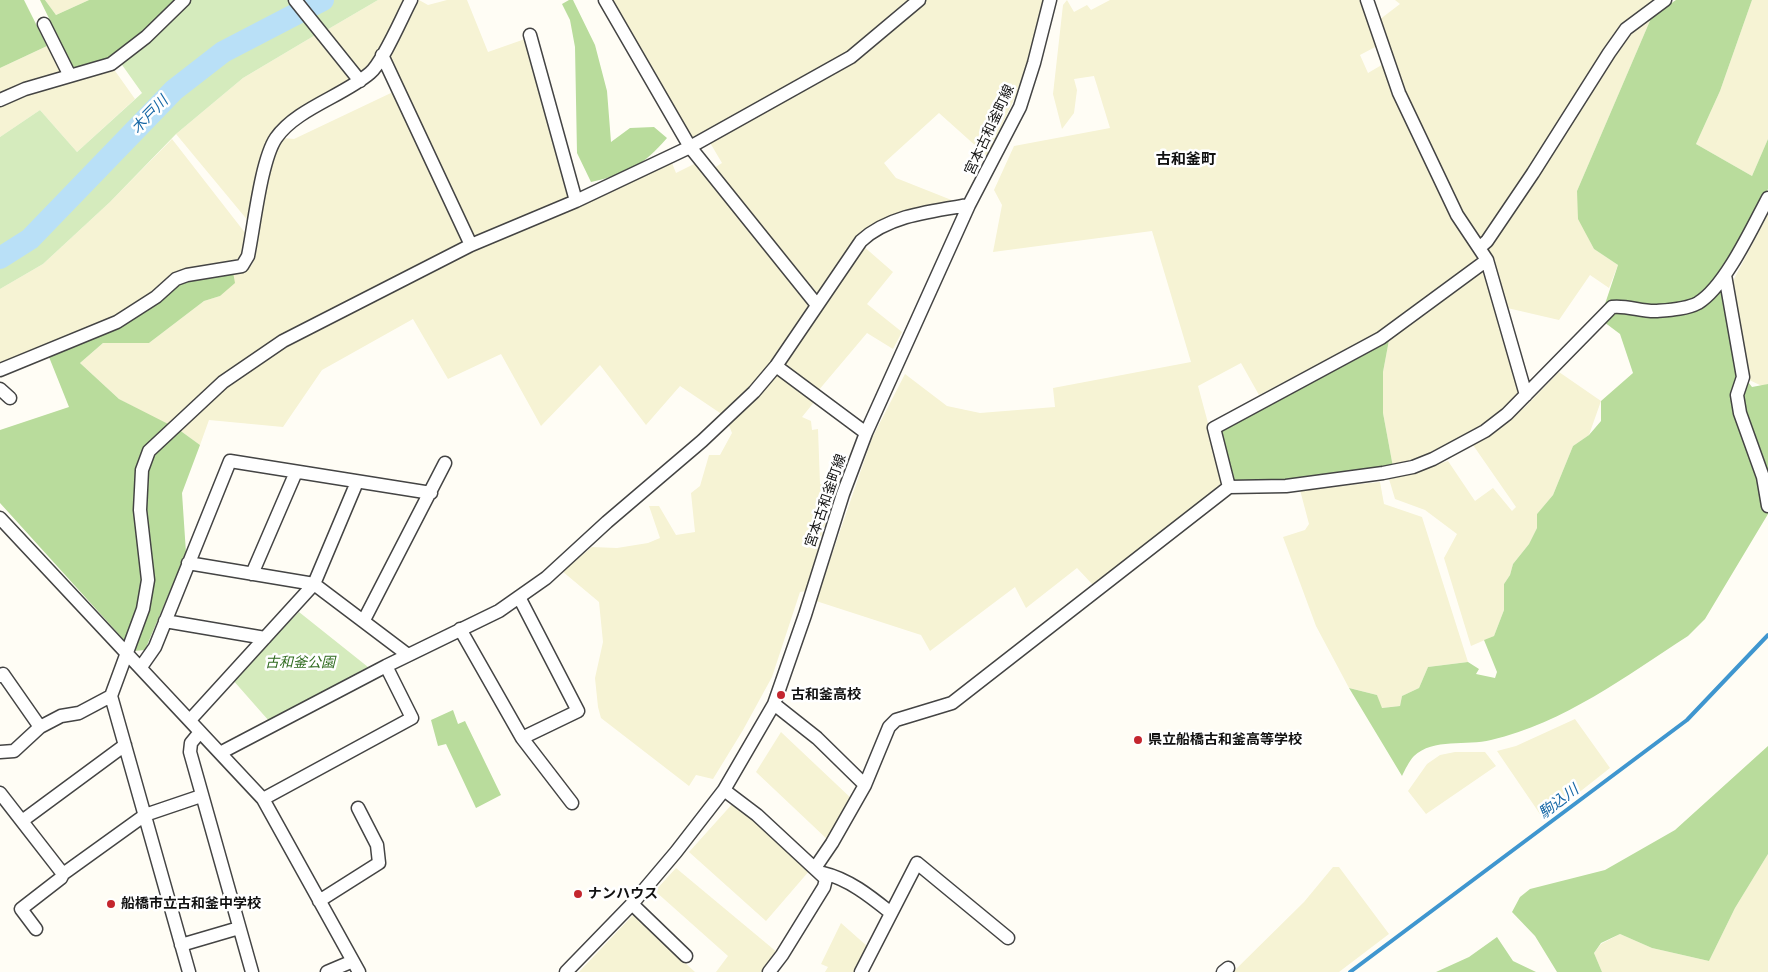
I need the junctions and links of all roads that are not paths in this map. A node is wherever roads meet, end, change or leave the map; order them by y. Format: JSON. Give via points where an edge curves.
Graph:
{"nodes":[{"id":1,"x":184,"y":0,"type":"edge"},
{"id":2,"x":411,"y":0,"type":"edge"},
{"id":3,"x":605,"y":0,"type":"edge"},
{"id":4,"x":919,"y":0,"type":"edge"},
{"id":5,"x":1050,"y":0,"type":"edge"},
{"id":6,"x":1367,"y":0,"type":"edge"},
{"id":7,"x":1665,"y":0,"type":"edge"},
{"id":8,"x":300,"y":7,"type":"edge"},
{"id":9,"x":44,"y":24,"type":"dead end"},
{"id":10,"x":530,"y":35,"type":"dead end"},
{"id":11,"x":382,"y":55,"type":"junction"},
{"id":12,"x":70,"y":76,"type":"junction"},
{"id":13,"x":360,"y":81,"type":"junction"},
{"id":14,"x":0,"y":100,"type":"edge"},
{"id":15,"x":690,"y":147,"type":"junction"},
{"id":16,"x":1768,"y":198,"type":"edge"},
{"id":17,"x":576,"y":202,"type":"junction"},
{"id":18,"x":969,"y":205,"type":"junction"},
{"id":19,"x":471,"y":245,"type":"junction"},
{"id":20,"x":1479,"y":248,"type":"junction"},
{"id":21,"x":1487,"y":260,"type":"junction"},
{"id":22,"x":1725,"y":275,"type":"junction"},
{"id":23,"x":817,"y":305,"type":"junction"},
{"id":24,"x":776,"y":366,"type":"junction"},
{"id":25,"x":0,"y":370,"type":"edge"},
{"id":26,"x":0,"y":388,"type":"edge"},
{"id":27,"x":1526,"y":395,"type":"junction"},
{"id":28,"x":10,"y":398,"type":"dead end"},
{"id":29,"x":866,"y":433,"type":"junction"},
{"id":30,"x":445,"y":463,"type":"dead end"},
{"id":31,"x":296,"y":472,"type":"junction"},
{"id":32,"x":357,"y":482,"type":"junction"},
{"id":33,"x":1229,"y":487,"type":"junction"},
{"id":34,"x":431,"y":493,"type":"junction"},
{"id":35,"x":1768,"y":506,"type":"edge"},
{"id":36,"x":2,"y":524,"type":"edge"},
{"id":37,"x":188,"y":563,"type":"junction"},
{"id":38,"x":252,"y":574,"type":"junction"},
{"id":39,"x":314,"y":584,"type":"junction"},
{"id":40,"x":519,"y":597,"type":"junction"},
{"id":41,"x":364,"y":620,"type":"junction"},
{"id":42,"x":165,"y":621,"type":"junction"},
{"id":43,"x":460,"y":629,"type":"junction"},
{"id":44,"x":265,"y":638,"type":"junction"},
{"id":45,"x":127,"y":653,"type":"junction"},
{"id":46,"x":408,"y":655,"type":"junction"},
{"id":47,"x":386,"y":666,"type":"junction"},
{"id":48,"x":141,"y":667,"type":"junction"},
{"id":49,"x":0,"y":676,"type":"edge"},
{"id":50,"x":111,"y":696,"type":"junction"},
{"id":51,"x":774,"y":704,"type":"junction"},
{"id":52,"x":190,"y":720,"type":"junction"},
{"id":53,"x":40,"y":727,"type":"junction"},
{"id":54,"x":200,"y":732,"type":"junction"},
{"id":55,"x":522,"y":738,"type":"junction"},
{"id":56,"x":125,"y":745,"type":"junction"},
{"id":57,"x":0,"y":752,"type":"edge"},
{"id":58,"x":220,"y":753,"type":"junction"},
{"id":59,"x":865,"y":785,"type":"junction"},
{"id":60,"x":724,"y":790,"type":"junction"},
{"id":61,"x":0,"y":793,"type":"edge"},
{"id":62,"x":201,"y":796,"type":"junction"},
{"id":63,"x":263,"y":799,"type":"junction"},
{"id":64,"x":572,"y":803,"type":"dead end"},
{"id":65,"x":358,"y":808,"type":"dead end"},
{"id":66,"x":145,"y":815,"type":"junction"},
{"id":67,"x":22,"y":821,"type":"junction"},
{"id":68,"x":819,"y":870,"type":"junction"},
{"id":69,"x":63,"y":874,"type":"junction"},
{"id":70,"x":319,"y":901,"type":"junction"},
{"id":71,"x":632,"y":904,"type":"junction"},
{"id":72,"x":892,"y":913,"type":"junction"},
{"id":73,"x":239,"y":928,"type":"junction"},
{"id":74,"x":36,"y":929,"type":"dead end"},
{"id":75,"x":1008,"y":938,"type":"dead end"},
{"id":76,"x":181,"y":945,"type":"junction"},
{"id":77,"x":686,"y":956,"type":"dead end"},
{"id":78,"x":356,"y":967,"type":"edge"},
{"id":79,"x":189,"y":972,"type":"edge"},
{"id":80,"x":252,"y":972,"type":"edge"},
{"id":81,"x":326,"y":972,"type":"edge"},
{"id":82,"x":566,"y":972,"type":"edge"},
{"id":83,"x":769,"y":972,"type":"edge"},
{"id":84,"x":861,"y":972,"type":"edge"}],
"edges":[{"from":1,"to":12,"type":"street","via":[[146,37],[111,64]]},
{"from":2,"to":11,"type":"street"},
{"from":3,"to":15,"type":"street"},
{"from":4,"to":15,"type":"street","via":[[851,57]]},
{"from":5,"to":18,"type":"street","name":"宮本古和釜町線","via":[[1020,107]]},
{"from":6,"to":20,"type":"street","via":[[1400,94],[1457,215]]},
{"from":7,"to":20,"type":"street","via":[[1626,29],[1533,173]]},
{"from":8,"to":13,"type":"street"},
{"from":9,"to":12,"type":"street"},
{"from":10,"to":17,"type":"street"},
{"from":11,"to":13,"type":"street","via":[[372,71]]},
{"from":11,"to":19,"type":"street"},
{"from":12,"to":14,"type":"street"},
{"from":13,"to":25,"type":"street","via":[[294,121],[277,137],[267,160],[248,256],[242,266],[176,279],[156,297],[117,322]]},
{"from":15,"to":17,"type":"street"},
{"from":15,"to":23,"type":"street"},
{"from":16,"to":22,"type":"street"},
{"from":17,"to":19,"type":"street"},
{"from":18,"to":23,"type":"street","via":[[921,213],[873,230],[861,241]]},
{"from":18,"to":29,"type":"street","name":"宮本古和釜町線"},
{"from":19,"to":45,"type":"street","via":[[283,341],[223,382],[149,451],[140,485],[148,580],[143,609]]},
{"from":20,"to":21,"type":"street"},
{"from":21,"to":27,"type":"street"},
{"from":21,"to":33,"type":"street","via":[[1381,338],[1214,428]]},
{"from":22,"to":27,"type":"street","via":[[1698,303],[1678,309],[1654,312],[1612,307]]},
{"from":22,"to":35,"type":"street","via":[[1744,376],[1737,395],[1740,414],[1763,477]]},
{"from":23,"to":24,"type":"street"},
{"from":24,"to":29,"type":"street"},
{"from":24,"to":40,"type":"street","via":[[754,392],[702,441],[546,578]]},
{"from":26,"to":28,"type":"street"},
{"from":27,"to":33,"type":"street","via":[[1485,431],[1434,460],[1413,467],[1286,486]]},
{"from":29,"to":51,"type":"street","name":"宮本古和釜町線"},
{"from":30,"to":34,"type":"street"},
{"from":31,"to":32,"type":"street"},
{"from":31,"to":37,"type":"street","via":[[230,461]]},
{"from":31,"to":38,"type":"street"},
{"from":32,"to":34,"type":"street"},
{"from":32,"to":39,"type":"street"},
{"from":33,"to":59,"type":"street","via":[[952,703],[896,720]]},
{"from":34,"to":41,"type":"street"},
{"from":36,"to":45,"type":"street"},
{"from":37,"to":38,"type":"street"},
{"from":37,"to":42,"type":"street"},
{"from":38,"to":39,"type":"street"},
{"from":39,"to":41,"type":"street"},
{"from":39,"to":44,"type":"street"},
{"from":40,"to":43,"type":"street","via":[[499,611]]},
{"from":40,"to":55,"type":"street","via":[[578,711]]},
{"from":41,"to":46,"type":"street"},
{"from":42,"to":44,"type":"street"},
{"from":42,"to":48,"type":"street","via":[[155,647]]},
{"from":43,"to":46,"type":"street"},
{"from":43,"to":55,"type":"street"},
{"from":44,"to":52,"type":"street"},
{"from":45,"to":48,"type":"street"},
{"from":45,"to":50,"type":"street"},
{"from":46,"to":47,"type":"street"},
{"from":47,"to":58,"type":"street"},
{"from":47,"to":63,"type":"street","via":[[412,718]]},
{"from":48,"to":52,"type":"street"},
{"from":49,"to":53,"type":"street","via":[[3,674]]},
{"from":50,"to":53,"type":"street","via":[[79,713],[61,716]]},
{"from":50,"to":56,"type":"street"},
{"from":51,"to":59,"type":"street","via":[[817,738]]},
{"from":51,"to":60,"type":"street","name":"宮本古和釜町線"},
{"from":52,"to":54,"type":"street"},
{"from":53,"to":57,"type":"street","via":[[14,751]]},
{"from":54,"to":58,"type":"street"},
{"from":54,"to":62,"type":"street","via":[[191,743],[190,752]]},
{"from":55,"to":64,"type":"street"},
{"from":56,"to":66,"type":"street"},
{"from":56,"to":67,"type":"street"},
{"from":58,"to":63,"type":"street"},
{"from":59,"to":68,"type":"street"},
{"from":60,"to":68,"type":"street"},
{"from":60,"to":71,"type":"street","name":"宮本古和釜町線"},
{"from":61,"to":67,"type":"street"},
{"from":62,"to":66,"type":"street"},
{"from":62,"to":73,"type":"street"},
{"from":63,"to":70,"type":"street"},
{"from":65,"to":70,"type":"street","via":[[377,845],[379,863]]},
{"from":66,"to":69,"type":"street"},
{"from":66,"to":76,"type":"street"},
{"from":67,"to":69,"type":"street"},
{"from":68,"to":72,"type":"street","via":[[844,881]]},
{"from":68,"to":83,"type":"street","via":[[826,878],[824,887]]},
{"from":69,"to":74,"type":"street","via":[[21,909]]},
{"from":70,"to":78,"type":"street"},
{"from":71,"to":77,"type":"street"},
{"from":71,"to":82,"type":"street","name":"宮本古和釜町線"},
{"from":72,"to":75,"type":"street","via":[[917,863]]},
{"from":72,"to":84,"type":"street"},
{"from":73,"to":76,"type":"street"},
{"from":73,"to":80,"type":"street"},
{"from":76,"to":79,"type":"street"},
{"from":78,"to":81,"type":"street"}]}
